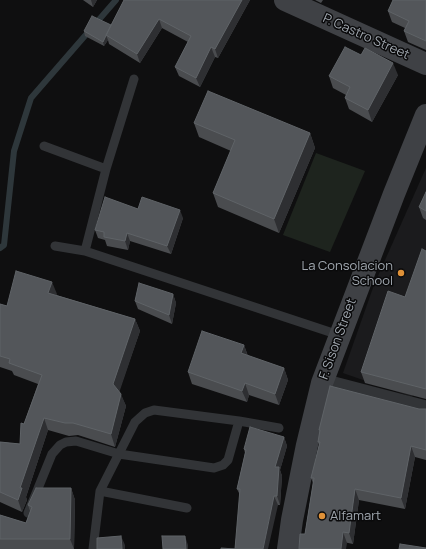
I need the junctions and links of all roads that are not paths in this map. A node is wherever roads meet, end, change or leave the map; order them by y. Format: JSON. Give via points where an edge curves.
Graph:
{"nodes":[{"id":1,"x":285,"y":0,"type":"edge"},
{"id":2,"x":426,"y":64,"type":"edge"},
{"id":3,"x":134,"y":79,"type":"dead end"},
{"id":4,"x":426,"y":116,"type":"edge"},
{"id":5,"x":44,"y":146,"type":"dead end"},
{"id":6,"x":106,"y":169,"type":"junction"},
{"id":7,"x":55,"y":246,"type":"dead end"},
{"id":8,"x":85,"y":251,"type":"junction"},
{"id":9,"x":339,"y":335,"type":"junction"},
{"id":10,"x":322,"y":383,"type":"junction"},
{"id":11,"x":426,"y":410,"type":"edge"},
{"id":12,"x":240,"y":421,"type":"junction"},
{"id":13,"x":279,"y":428,"type":"dead end"},
{"id":14,"x":119,"y":454,"type":"junction"},
{"id":15,"x":100,"y":491,"type":"junction"},
{"id":16,"x":187,"y":508,"type":"dead end"},
{"id":17,"x":28,"y":514,"type":"edge"},
{"id":18,"x":93,"y":549,"type":"edge"},
{"id":19,"x":288,"y":549,"type":"edge"}],
"edges":[{"from":1,"to":2,"type":"street","name":"P. Castro Street"},
{"from":3,"to":6,"type":"lane"},
{"from":4,"to":9,"type":"street","name":"F. Sison Street"},
{"from":5,"to":6,"type":"lane"},
{"from":6,"to":8,"type":"lane"},
{"from":7,"to":8,"type":"lane"},
{"from":8,"to":9,"type":"lane"},
{"from":9,"to":10,"type":"street","name":"F. Sison Street"},
{"from":10,"to":11,"type":"street"},
{"from":10,"to":19,"type":"street","name":"F. Sison Street","via":[[293,512]]},
{"from":12,"to":13,"type":"lane"},
{"from":12,"to":14,"type":"lane","via":[[150,411],[135,422]]},
{"from":12,"to":14,"type":"lane","via":[[228,460],[214,468]]},
{"from":14,"to":15,"type":"lane"},
{"from":14,"to":17,"type":"lane","via":[[76,441],[60,445],[52,454]]},
{"from":15,"to":16,"type":"lane"},
{"from":15,"to":18,"type":"lane"}]}
